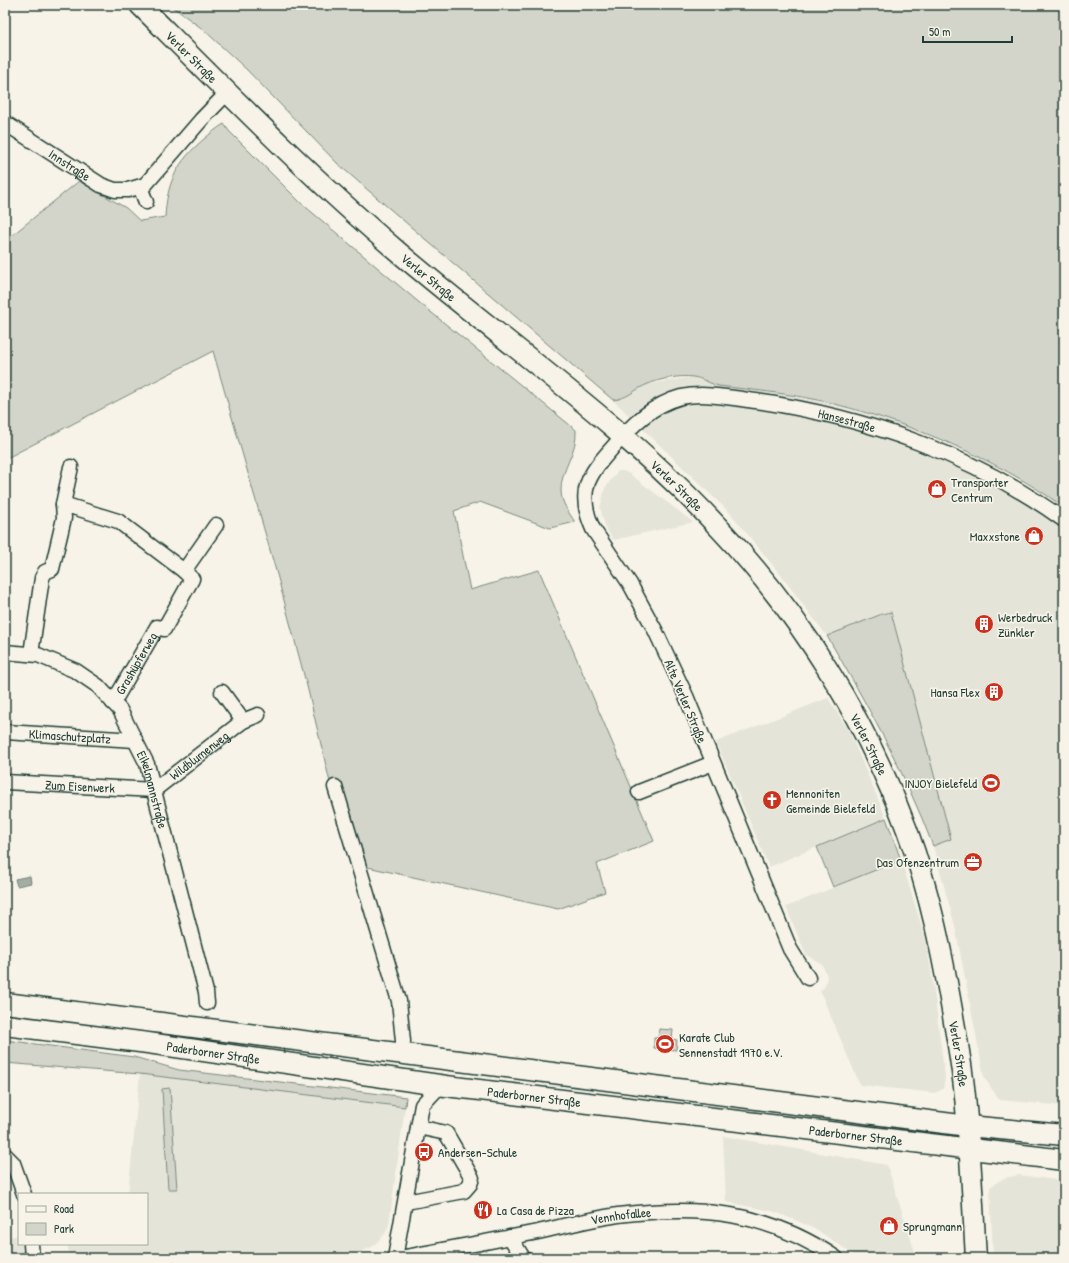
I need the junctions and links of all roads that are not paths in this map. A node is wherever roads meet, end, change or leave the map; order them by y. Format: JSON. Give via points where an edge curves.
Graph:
{"nodes":[{"id":1,"x":140,"y":5,"type":"edge"},
{"id":2,"x":228,"y":92,"type":"junction"},
{"id":3,"x":5,"y":123,"type":"edge"},
{"id":4,"x":140,"y":188,"type":"junction"},
{"id":5,"x":146,"y":202,"type":"dead end"},
{"id":6,"x":622,"y":436,"type":"junction"},
{"id":7,"x":71,"y":467,"type":"dead end"},
{"id":8,"x":63,"y":504,"type":"junction"},
{"id":9,"x":1064,"y":520,"type":"edge"},
{"id":10,"x":216,"y":525,"type":"dead end"},
{"id":11,"x":184,"y":571,"type":"junction"},
{"id":12,"x":5,"y":652,"type":"edge"},
{"id":13,"x":30,"y":654,"type":"junction"},
{"id":14,"x":222,"y":692,"type":"dead end"},
{"id":15,"x":113,"y":703,"type":"junction"},
{"id":16,"x":258,"y":715,"type":"dead end"},
{"id":17,"x":243,"y":721,"type":"junction"},
{"id":18,"x":5,"y":732,"type":"edge"},
{"id":19,"x":135,"y":740,"type":"junction"},
{"id":20,"x":712,"y":763,"type":"junction"},
{"id":21,"x":5,"y":782,"type":"edge"},
{"id":22,"x":335,"y":787,"type":"dead end"},
{"id":23,"x":154,"y":790,"type":"junction"},
{"id":24,"x":639,"y":792,"type":"dead end"},
{"id":25,"x":808,"y":978,"type":"dead end"},
{"id":26,"x":207,"y":1002,"type":"dead end"},
{"id":27,"x":5,"y":1003,"type":"edge"},
{"id":28,"x":5,"y":1025,"type":"edge"},
{"id":29,"x":402,"y":1055,"type":"junction"},
{"id":30,"x":446,"y":1086,"type":"junction"},
{"id":31,"x":968,"y":1126,"type":"junction"},
{"id":32,"x":418,"y":1127,"type":"junction"},
{"id":33,"x":1064,"y":1135,"type":"edge"},
{"id":34,"x":969,"y":1149,"type":"junction"},
{"id":35,"x":5,"y":1156,"type":"edge"},
{"id":36,"x":1064,"y":1160,"type":"edge"},
{"id":37,"x":24,"y":1193,"type":"edge"},
{"id":38,"x":406,"y":1202,"type":"junction"},
{"id":39,"x":510,"y":1237,"type":"junction"},
{"id":40,"x":31,"y":1245,"type":"edge"},
{"id":41,"x":32,"y":1258,"type":"edge"},
{"id":42,"x":395,"y":1258,"type":"edge"},
{"id":43,"x":401,"y":1258,"type":"edge"},
{"id":44,"x":523,"y":1258,"type":"edge"},
{"id":45,"x":836,"y":1258,"type":"edge"},
{"id":46,"x":976,"y":1258,"type":"edge"}],
"edges":[{"from":1,"to":2,"type":"main road","name":"Verler Straße"},
{"from":2,"to":4,"type":"street"},
{"from":2,"to":6,"type":"main road","name":"Verler Straße","via":[[364,222]]},
{"from":3,"to":4,"type":"street","name":"Innstraße","via":[[101,185],[115,190]]},
{"from":4,"to":5,"type":"street"},
{"from":6,"to":9,"type":"street","name":"Hansestraße","via":[[652,410],[682,397],[712,396],[783,405],[870,425],[928,446],[1008,485]]},
{"from":6,"to":20,"type":"street","name":"Alte Verler Straße","via":[[589,478],[584,495],[587,517],[642,604],[686,696]]},
{"from":6,"to":31,"type":"main road","name":"Verler Straße","via":[[718,527],[807,638],[850,709],[890,788],[907,831],[931,910],[946,972]]},
{"from":7,"to":8,"type":"street"},
{"from":8,"to":11,"type":"street","via":[[118,521]]},
{"from":8,"to":13,"type":"street","via":[[64,518],[52,569],[45,572],[42,578]]},
{"from":10,"to":11,"type":"street"},
{"from":11,"to":15,"type":"street","name":"Grashüpferweg","via":[[192,580],[164,629],[156,627]]},
{"from":12,"to":13,"type":"street","name":"Eikelmannstraße"},
{"from":13,"to":15,"type":"street","name":"Eikelmannstraße","via":[[76,671],[98,686]]},
{"from":14,"to":17,"type":"street"},
{"from":15,"to":19,"type":"street","name":"Eikelmannstraße","via":[[120,710]]},
{"from":16,"to":17,"type":"street","name":"Wildblumenweg"},
{"from":17,"to":23,"type":"street","name":"Wildblumenweg"},
{"from":18,"to":19,"type":"street","name":"Klimaschutzplatz"},
{"from":19,"to":23,"type":"street","name":"Eikelmannstraße","via":[[147,764]]},
{"from":20,"to":24,"type":"street"},
{"from":20,"to":25,"type":"street","name":"Alte Verler Straße","via":[[790,949]]},
{"from":21,"to":23,"type":"street","name":"Zum Eisenwerk"},
{"from":22,"to":29,"type":"street","via":[[398,1001]]},
{"from":23,"to":26,"type":"street","name":"Eikelmannstraße"},
{"from":27,"to":29,"type":"main road","name":"Paderborner Straße"},
{"from":28,"to":30,"type":"main road","name":"Paderborner Straße"},
{"from":29,"to":31,"type":"main road","name":"Paderborner Straße"},
{"from":30,"to":32,"type":"street","via":[[436,1090],[422,1105]]},
{"from":30,"to":34,"type":"main road","name":"Paderborner Straße"},
{"from":31,"to":33,"type":"main road","name":"Paderborner Straße"},
{"from":31,"to":34,"type":"main road","name":"Verler Straße"},
{"from":32,"to":38,"type":"street"},
{"from":32,"to":38,"type":"street","via":[[446,1133],[472,1178],[464,1191]]},
{"from":34,"to":36,"type":"main road","name":"Paderborner Straße"},
{"from":34,"to":46,"type":"main road","name":"Verler Straße"},
{"from":35,"to":37,"type":"street","via":[[13,1163]]},
{"from":38,"to":42,"type":"street"},
{"from":39,"to":43,"type":"street","name":"Vennhofallee"},
{"from":39,"to":44,"type":"street"},
{"from":39,"to":45,"type":"street","name":"Vennhofallee","via":[[618,1216],[682,1212],[722,1213],[766,1222],[795,1234]]},
{"from":40,"to":41,"type":"street"}]}
